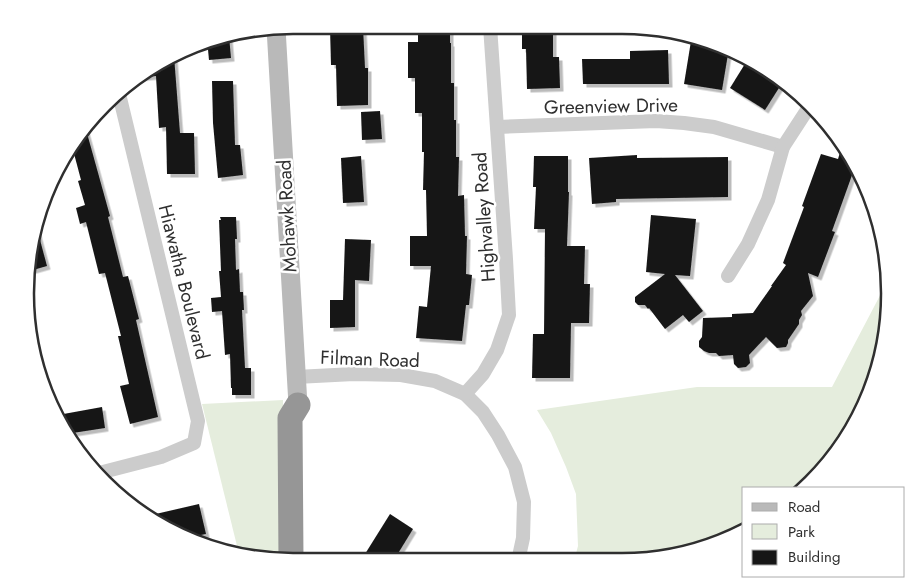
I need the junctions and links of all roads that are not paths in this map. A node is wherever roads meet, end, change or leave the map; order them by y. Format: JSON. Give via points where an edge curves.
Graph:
{"nodes":[{"id":1,"x":276,"y":34,"type":"edge"},
{"id":2,"x":491,"y":34,"type":"edge"},
{"id":3,"x":120,"y":100,"type":"edge"},
{"id":4,"x":806,"y":111,"type":"edge"},
{"id":5,"x":497,"y":127,"type":"junction"},
{"id":6,"x":784,"y":147,"type":"junction"},
{"id":7,"x":728,"y":276,"type":"dead end"},
{"id":8,"x":296,"y":377,"type":"junction"},
{"id":9,"x":465,"y":394,"type":"junction"},
{"id":10,"x":298,"y":405,"type":"junction"},
{"id":11,"x":105,"y":472,"type":"edge"},
{"id":12,"x":304,"y":530,"type":"junction"},
{"id":13,"x":291,"y":553,"type":"edge"},
{"id":14,"x":304,"y":553,"type":"edge"},
{"id":15,"x":307,"y":553,"type":"edge"},
{"id":16,"x":520,"y":553,"type":"edge"}],
"edges":[{"from":1,"to":8,"type":"main road","name":"Mohawk Road"},
{"from":2,"to":5,"type":"street","name":"Highvalley Road"},
{"from":3,"to":11,"type":"street","name":"Hiawatha Boulevard","via":[[198,421],[194,444],[160,458]]},
{"from":4,"to":6,"type":"street"},
{"from":5,"to":6,"type":"street","name":"Greenview Drive","via":[[684,122]]},
{"from":5,"to":9,"type":"street","name":"Highvalley Road","via":[[509,314],[497,350],[483,374]]},
{"from":6,"to":7,"type":"street","via":[[768,200],[748,244]]},
{"from":8,"to":9,"type":"street","name":"Filman Road","via":[[401,375],[436,381]]},
{"from":8,"to":10,"type":"main road","name":"Mohawk Road"},
{"from":9,"to":16,"type":"street","name":"Filman Road","via":[[483,412],[515,467],[524,502]]},
{"from":10,"to":12,"type":"highway","via":[[304,419]]},
{"from":10,"to":13,"type":"highway","via":[[290,418]]},
{"from":12,"to":14,"type":"highway"},
{"from":12,"to":15,"type":"highway"}]}
